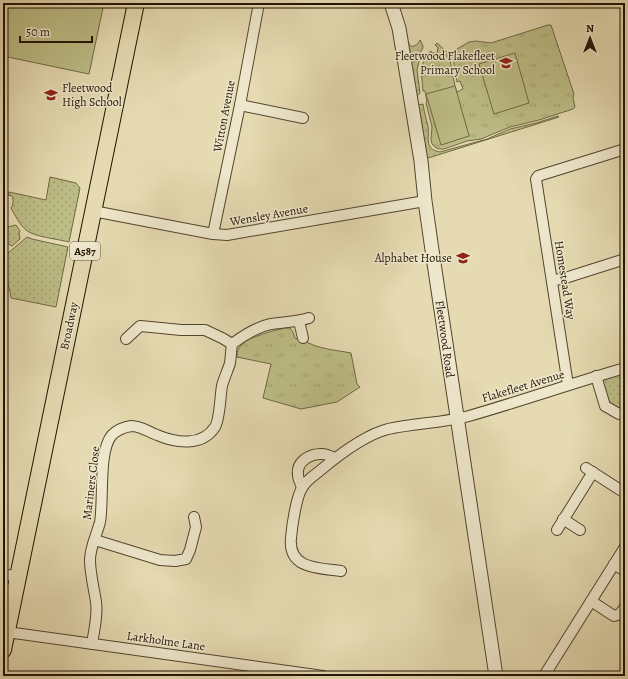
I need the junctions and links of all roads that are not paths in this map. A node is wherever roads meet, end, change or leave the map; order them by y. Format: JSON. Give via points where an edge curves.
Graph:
{"nodes":[{"id":1,"x":136,"y":3,"type":"edge"},
{"id":2,"x":259,"y":3,"type":"edge"},
{"id":3,"x":391,"y":3,"type":"edge"},
{"id":4,"x":240,"y":105,"type":"junction"},
{"id":5,"x":303,"y":118,"type":"dead end"},
{"id":6,"x":625,"y":150,"type":"edge"},
{"id":7,"x":425,"y":201,"type":"junction"},
{"id":8,"x":93,"y":211,"type":"junction"},
{"id":9,"x":212,"y":234,"type":"junction"},
{"id":10,"x":625,"y":259,"type":"edge"},
{"id":11,"x":552,"y":280,"type":"junction"},
{"id":12,"x":135,"y":317,"type":"dead end"},
{"id":13,"x":140,"y":326,"type":"junction"},
{"id":14,"x":303,"y":338,"type":"dead end"},
{"id":15,"x":126,"y":339,"type":"dead end"},
{"id":16,"x":232,"y":344,"type":"junction"},
{"id":17,"x":625,"y":368,"type":"edge"},
{"id":18,"x":596,"y":376,"type":"junction"},
{"id":19,"x":568,"y":385,"type":"junction"},
{"id":20,"x":625,"y":412,"type":"edge"},
{"id":21,"x":457,"y":418,"type":"junction"},
{"id":22,"x":335,"y":458,"type":"junction"},
{"id":23,"x":302,"y":488,"type":"junction"},
{"id":24,"x":625,"y":493,"type":"edge"},
{"id":25,"x":194,"y":517,"type":"dead end"},
{"id":26,"x":563,"y":520,"type":"junction"},
{"id":27,"x":556,"y":530,"type":"dead end"},
{"id":28,"x":580,"y":530,"type":"dead end"},
{"id":29,"x":95,"y":540,"type":"junction"},
{"id":30,"x":625,"y":547,"type":"edge"},
{"id":31,"x":614,"y":564,"type":"junction"},
{"id":32,"x":341,"y":571,"type":"dead end"},
{"id":33,"x":625,"y":571,"type":"edge"},
{"id":34,"x":10,"y":576,"type":"edge"},
{"id":35,"x":590,"y":601,"type":"junction"},
{"id":36,"x":625,"y":607,"type":"edge"},
{"id":37,"x":7,"y":632,"type":"junction"},
{"id":38,"x":92,"y":644,"type":"junction"},
{"id":39,"x":3,"y":650,"type":"edge"},
{"id":40,"x":322,"y":676,"type":"edge"},
{"id":41,"x":496,"y":676,"type":"edge"},
{"id":42,"x":544,"y":676,"type":"edge"}],
"edges":[{"from":1,"to":8,"type":"main road","name":"Broadway","number":"A587"},
{"from":2,"to":4,"type":"street","name":"Witton Avenue"},
{"from":3,"to":7,"type":"street","name":"Fleetwood Road","via":[[399,28]]},
{"from":4,"to":5,"type":"street"},
{"from":4,"to":9,"type":"street","name":"Witton Avenue"},
{"from":6,"to":11,"type":"street","name":"Homestead Way","via":[[538,176],[536,179]]},
{"from":7,"to":9,"type":"street","name":"Wensley Avenue","via":[[227,236]]},
{"from":7,"to":21,"type":"street","name":"Fleetwood Road"},
{"from":8,"to":9,"type":"street","name":"Wensley Avenue"},
{"from":8,"to":34,"type":"main road","name":"Broadway","number":"A587"},
{"from":10,"to":11,"type":"street"},
{"from":11,"to":19,"type":"street","name":"Homestead Way"},
{"from":12,"to":13,"type":"street"},
{"from":13,"to":15,"type":"street"},
{"from":13,"to":16,"type":"street","via":[[205,330]]},
{"from":14,"to":16,"type":"street","via":[[304,319],[255,329]]},
{"from":16,"to":29,"type":"street","name":"Mariners Close","via":[[216,426],[208,435],[187,442],[171,440],[132,426],[119,430],[112,436],[104,465],[102,507]]},
{"from":17,"to":18,"type":"street","name":"Flakefleet Avenue"},
{"from":18,"to":19,"type":"street","name":"Flakefleet Avenue"},
{"from":18,"to":20,"type":"street","via":[[605,406],[619,414]]},
{"from":19,"to":21,"type":"street","name":"Flakefleet Avenue"},
{"from":21,"to":22,"type":"street","name":"Flakefleet Avenue","via":[[376,432]]},
{"from":21,"to":41,"type":"street","name":"Fleetwood Road"},
{"from":22,"to":23,"type":"street","name":"Flakefleet Avenue"},
{"from":22,"to":23,"type":"street","via":[[313,454],[299,464],[298,475]]},
{"from":23,"to":32,"type":"street","via":[[291,532],[290,545],[294,556],[302,564]]},
{"from":24,"to":26,"type":"street","via":[[590,470]]},
{"from":25,"to":29,"type":"street","via":[[196,527],[186,559],[160,560]]},
{"from":26,"to":27,"type":"street"},
{"from":26,"to":28,"type":"street"},
{"from":29,"to":38,"type":"street","name":"Mariners Close","via":[[90,558],[96,603]]},
{"from":30,"to":31,"type":"street"},
{"from":31,"to":33,"type":"street"},
{"from":31,"to":35,"type":"street"},
{"from":34,"to":37,"type":"main road","name":"Broadway","number":"A587"},
{"from":35,"to":36,"type":"street","via":[[614,616],[620,614]]},
{"from":35,"to":42,"type":"street"},
{"from":37,"to":38,"type":"street","name":"Larkholme Lane"},
{"from":37,"to":39,"type":"main road","name":"Broadway","number":"A587"},
{"from":38,"to":40,"type":"street","name":"Larkholme Lane"}]}
